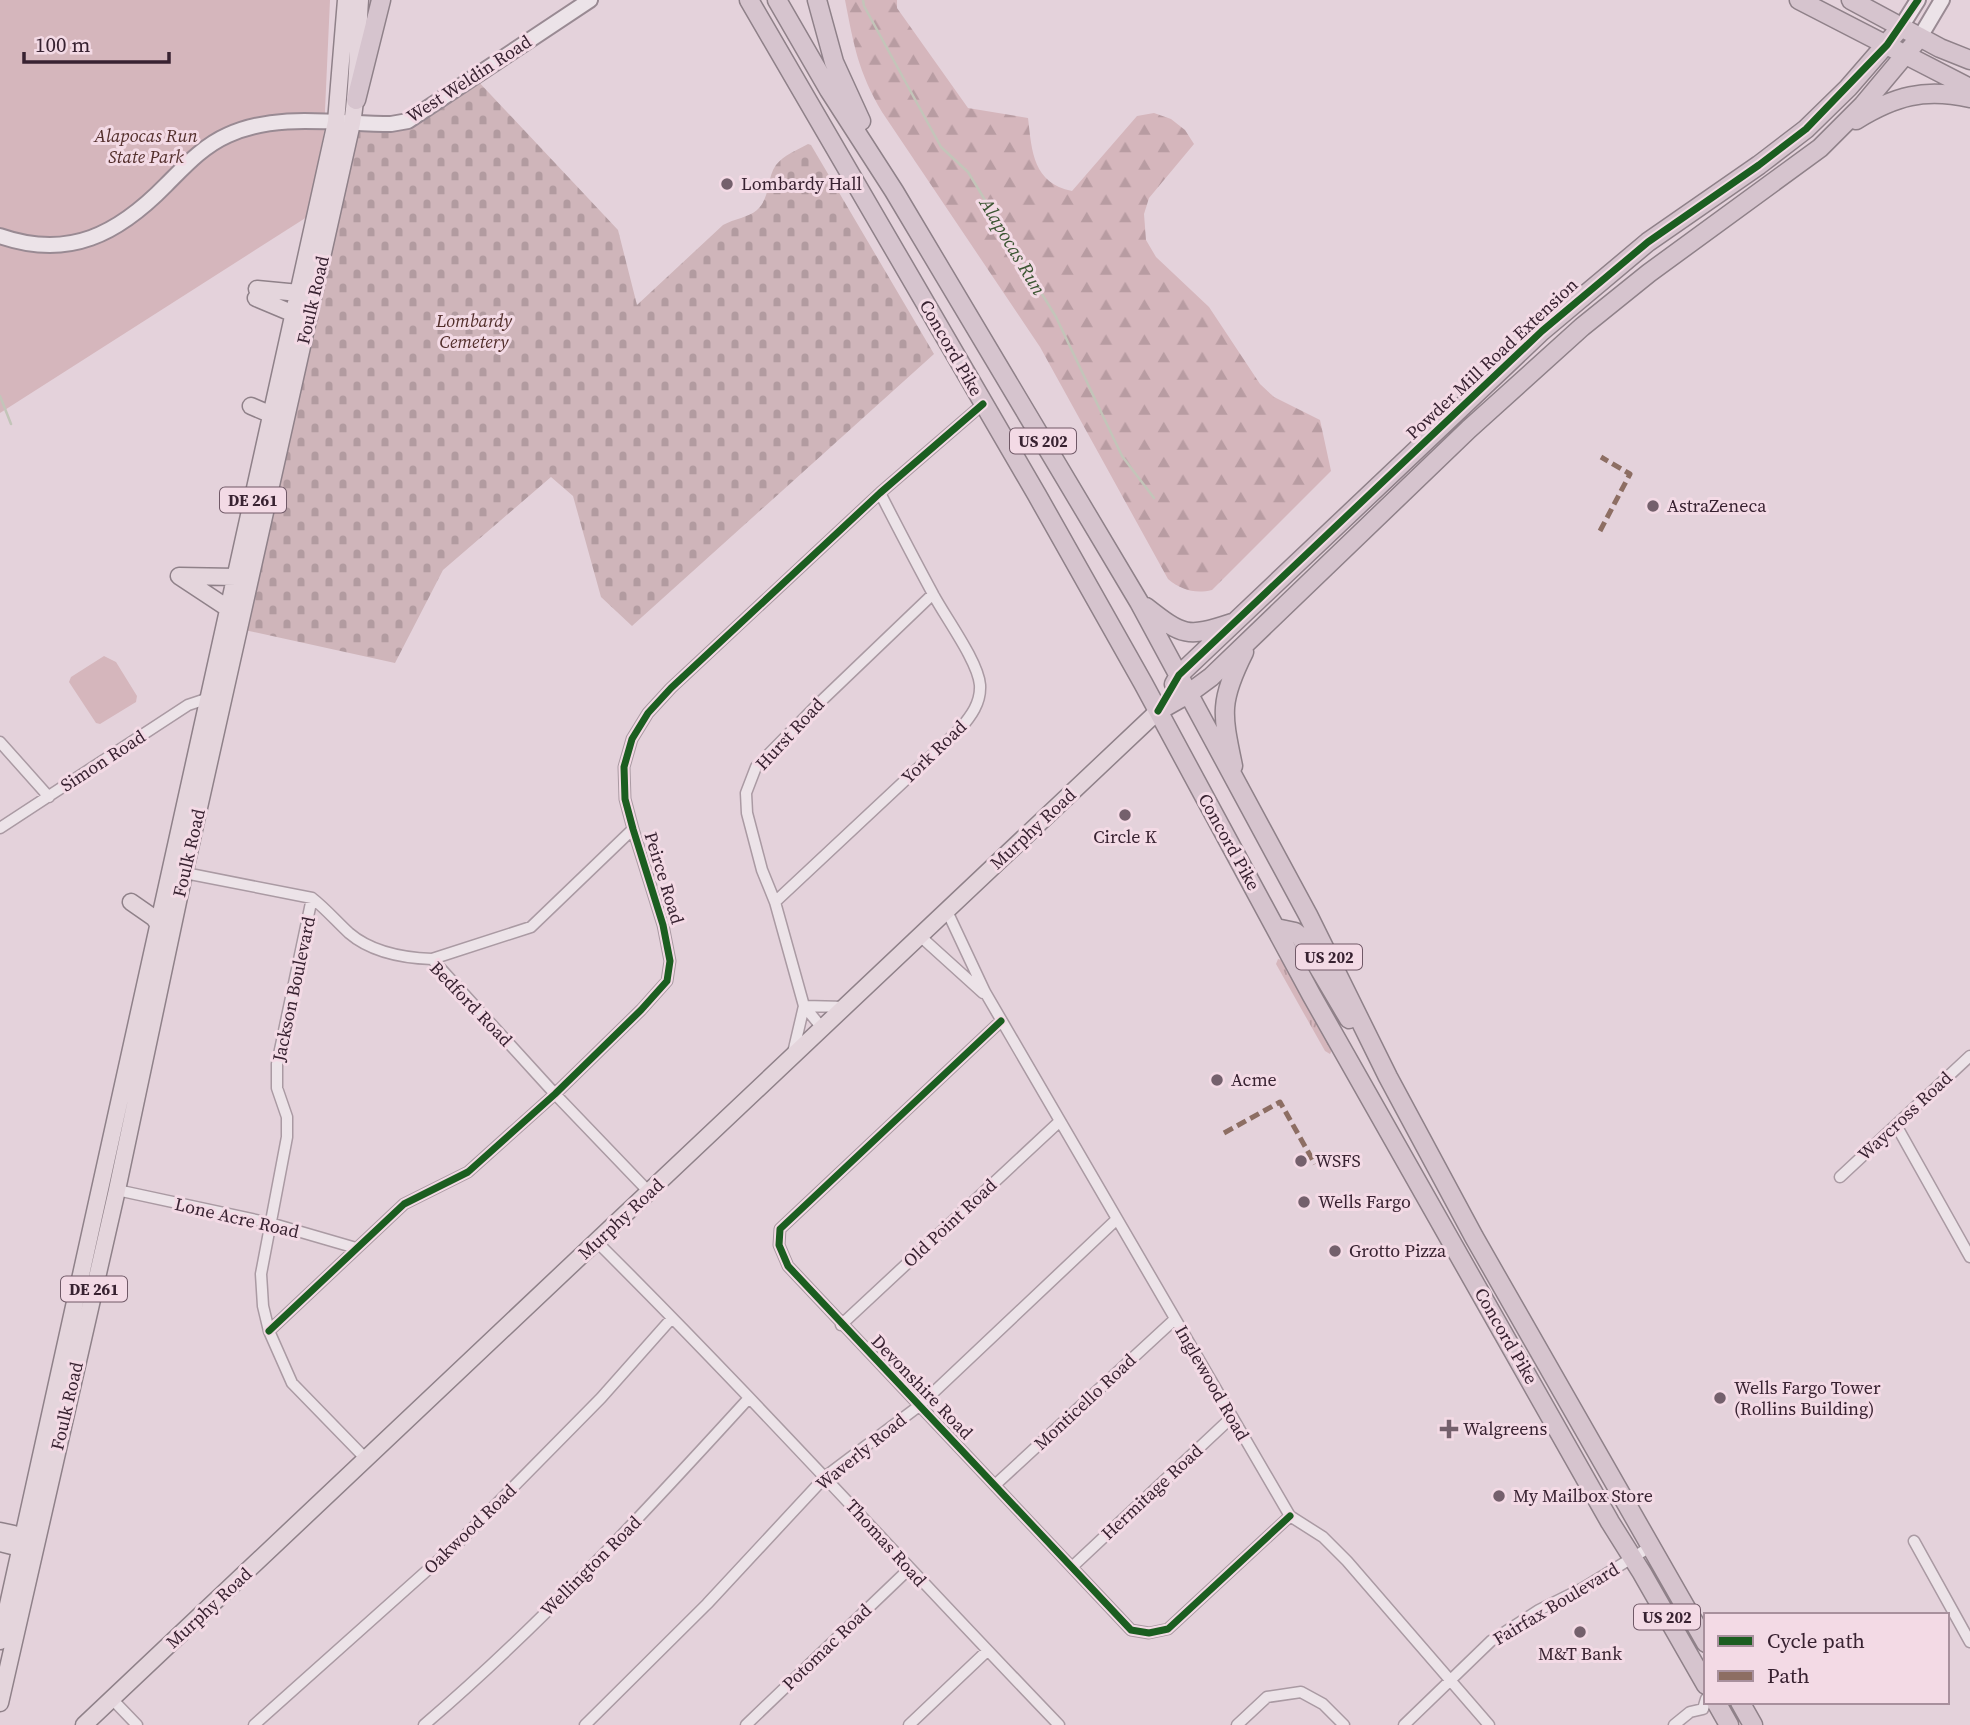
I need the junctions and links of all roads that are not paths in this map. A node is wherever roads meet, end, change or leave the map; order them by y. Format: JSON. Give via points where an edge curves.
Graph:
{"nodes":[{"id":1,"x":346,"y":0,"type":"edge"},
{"id":2,"x":360,"y":0,"type":"edge"},
{"id":3,"x":381,"y":0,"type":"edge"},
{"id":4,"x":590,"y":0,"type":"edge"},
{"id":5,"x":749,"y":0,"type":"edge"},
{"id":6,"x":777,"y":0,"type":"edge"},
{"id":7,"x":817,"y":0,"type":"edge"},
{"id":8,"x":1799,"y":0,"type":"edge"},
{"id":9,"x":1851,"y":0,"type":"edge"},
{"id":10,"x":1918,"y":0,"type":"edge"},
{"id":11,"x":1942,"y":0,"type":"edge"},
{"id":12,"x":1901,"y":27,"type":"junction"},
{"id":13,"x":1920,"y":37,"type":"junction"},
{"id":14,"x":1887,"y":45,"type":"junction"},
{"id":15,"x":1905,"y":55,"type":"junction"},
{"id":16,"x":1970,"y":60,"type":"edge"},
{"id":17,"x":1970,"y":88,"type":"edge"},
{"id":18,"x":1970,"y":98,"type":"edge"},
{"id":19,"x":356,"y":100,"type":"junction"},
{"id":20,"x":344,"y":123,"type":"junction"},
{"id":21,"x":1820,"y":148,"type":"junction"},
{"id":22,"x":894,"y":191,"type":"junction"},
{"id":23,"x":0,"y":236,"type":"edge"},
{"id":24,"x":299,"y":293,"type":"junction"},
{"id":25,"x":294,"y":314,"type":"junction"},
{"id":26,"x":984,"y":404,"type":"junction"},
{"id":27,"x":251,"y":406,"type":"dead end"},
{"id":28,"x":272,"y":415,"type":"junction"},
{"id":29,"x":880,"y":493,"type":"junction"},
{"id":30,"x":261,"y":499,"type":"junction"},
{"id":31,"x":236,"y":577,"type":"junction"},
{"id":32,"x":933,"y":594,"type":"junction"},
{"id":33,"x":1139,"y":601,"type":"junction"},
{"id":34,"x":229,"y":609,"type":"junction"},
{"id":35,"x":1235,"y":622,"type":"junction"},
{"id":36,"x":1250,"y":640,"type":"junction"},
{"id":37,"x":1179,"y":676,"type":"junction"},
{"id":38,"x":1188,"y":694,"type":"junction"},
{"id":39,"x":209,"y":698,"type":"junction"},
{"id":40,"x":1158,"y":711,"type":"junction"},
{"id":41,"x":0,"y":743,"type":"edge"},
{"id":42,"x":1237,"y":787,"type":"junction"},
{"id":43,"x":48,"y":797,"type":"junction"},
{"id":44,"x":0,"y":828,"type":"edge"},
{"id":45,"x":633,"y":829,"type":"junction"},
{"id":46,"x":177,"y":875,"type":"junction"},
{"id":47,"x":312,"y":898,"type":"junction"},
{"id":48,"x":131,"y":902,"type":"dead end"},
{"id":49,"x":775,"y":902,"type":"junction"},
{"id":50,"x":947,"y":911,"type":"junction"},
{"id":51,"x":159,"y":925,"type":"junction"},
{"id":52,"x":1276,"y":928,"type":"junction"},
{"id":53,"x":920,"y":936,"type":"junction"},
{"id":54,"x":432,"y":959,"type":"junction"},
{"id":55,"x":988,"y":998,"type":"junction"},
{"id":56,"x":804,"y":1006,"type":"junction"},
{"id":57,"x":847,"y":1007,"type":"junction"},
{"id":58,"x":1001,"y":1021,"type":"junction"},
{"id":59,"x":823,"y":1029,"type":"junction"},
{"id":60,"x":1970,"y":1056,"type":"edge"},
{"id":61,"x":791,"y":1059,"type":"junction"},
{"id":62,"x":1388,"y":1077,"type":"junction"},
{"id":63,"x":555,"y":1094,"type":"junction"},
{"id":64,"x":1059,"y":1121,"type":"junction"},
{"id":65,"x":1896,"y":1125,"type":"junction"},
{"id":66,"x":1840,"y":1177,"type":"dead end"},
{"id":67,"x":117,"y":1190,"type":"junction"},
{"id":68,"x":649,"y":1192,"type":"junction"},
{"id":69,"x":1117,"y":1219,"type":"junction"},
{"id":70,"x":270,"y":1223,"type":"junction"},
{"id":71,"x":597,"y":1242,"type":"junction"},
{"id":72,"x":356,"y":1248,"type":"junction"},
{"id":73,"x":1970,"y":1257,"type":"edge"},
{"id":74,"x":672,"y":1318,"type":"junction"},
{"id":75,"x":1175,"y":1319,"type":"junction"},
{"id":76,"x":841,"y":1325,"type":"junction"},
{"id":77,"x":269,"y":1331,"type":"junction"},
{"id":78,"x":749,"y":1398,"type":"junction"},
{"id":79,"x":919,"y":1406,"type":"junction"},
{"id":80,"x":1232,"y":1417,"type":"junction"},
{"id":81,"x":366,"y":1459,"type":"junction"},
{"id":82,"x":826,"y":1476,"type":"junction"},
{"id":83,"x":995,"y":1485,"type":"junction"},
{"id":84,"x":1290,"y":1516,"type":"junction"},
{"id":85,"x":0,"y":1531,"type":"edge"},
{"id":86,"x":1914,"y":1541,"type":"dead end"},
{"id":87,"x":0,"y":1543,"type":"edge"},
{"id":88,"x":25,"y":1543,"type":"junction"},
{"id":89,"x":1650,"y":1547,"type":"junction"},
{"id":90,"x":1633,"y":1558,"type":"junction"},
{"id":91,"x":1072,"y":1567,"type":"junction"},
{"id":92,"x":909,"y":1569,"type":"junction"},
{"id":93,"x":1704,"y":1640,"type":"edge"},
{"id":94,"x":0,"y":1641,"type":"edge"},
{"id":95,"x":1970,"y":1642,"type":"edge"},
{"id":96,"x":987,"y":1651,"type":"junction"},
{"id":97,"x":1451,"y":1682,"type":"junction"},
{"id":98,"x":1704,"y":1682,"type":"edge"},
{"id":99,"x":112,"y":1699,"type":"junction"},
{"id":100,"x":0,"y":1703,"type":"edge"},
{"id":101,"x":1704,"y":1704,"type":"edge"},
{"id":102,"x":1717,"y":1704,"type":"edge"},
{"id":103,"x":1741,"y":1704,"type":"edge"},
{"id":104,"x":84,"y":1725,"type":"edge"},
{"id":105,"x":137,"y":1725,"type":"edge"},
{"id":106,"x":254,"y":1725,"type":"edge"},
{"id":107,"x":424,"y":1725,"type":"edge"},
{"id":108,"x":585,"y":1725,"type":"edge"},
{"id":109,"x":746,"y":1725,"type":"edge"},
{"id":110,"x":909,"y":1725,"type":"edge"},
{"id":111,"x":1059,"y":1725,"type":"edge"},
{"id":112,"x":1237,"y":1725,"type":"edge"},
{"id":113,"x":1345,"y":1725,"type":"edge"},
{"id":114,"x":1404,"y":1725,"type":"edge"},
{"id":115,"x":1489,"y":1725,"type":"edge"},
{"id":116,"x":1674,"y":1725,"type":"edge"},
{"id":117,"x":1728,"y":1725,"type":"edge"},
{"id":118,"x":1753,"y":1725,"type":"edge"}],
"edges":[{"from":1,"to":20,"type":"main road","name":"Foulk Road","number":"DE 261"},
{"from":2,"to":19,"type":"main road","name":"Foulk Road"},
{"from":3,"to":19,"type":"highway"},
{"from":4,"to":20,"type":"street","name":"West Weldin Road","via":[[419,116],[391,124]]},
{"from":5,"to":26,"type":"highway","name":"Concord Pike","number":"US 202"},
{"from":6,"to":22,"type":"highway","name":"Concord Pike","number":"US 202"},
{"from":7,"to":22,"type":"highway","via":[[839,75]]},
{"from":8,"to":14,"type":"highway"},
{"from":9,"to":12,"type":"highway"},
{"from":10,"to":12,"type":"street"},
{"from":11,"to":13,"type":"street"},
{"from":12,"to":13,"type":"highway"},
{"from":12,"to":14,"type":"highway","name":"Powder Mill Road Extension"},
{"from":13,"to":15,"type":"highway","name":"Powder Mill Road Extension"},
{"from":13,"to":16,"type":"highway"},
{"from":14,"to":15,"type":"highway"},
{"from":14,"to":35,"type":"highway","name":"Powder Mill Road Extension","via":[[1806,129],[1648,242],[1542,331]]},
{"from":15,"to":17,"type":"highway"},
{"from":15,"to":21,"type":"highway","name":"Powder Mill Road Extension"},
{"from":18,"to":21,"type":"highway","via":[[1933,92],[1897,99],[1856,120]]},
{"from":19,"to":20,"type":"main road","name":"Foulk Road","number":"DE 261"},
{"from":20,"to":23,"type":"street","name":"West Weldin Road","via":[[270,123],[226,136],[198,153],[122,224],[88,240],[29,244]]},
{"from":20,"to":24,"type":"main road","name":"Foulk Road","number":"DE 261"},
{"from":20,"to":30,"type":"main road","name":"Foulk Road","number":"DE 261"},
{"from":21,"to":36,"type":"highway","name":"Powder Mill Road Extension","via":[[1582,327]]},
{"from":22,"to":33,"type":"highway","name":"Concord Pike","number":"US 202"},
{"from":24,"to":25,"type":"main road","name":"Foulk Road","number":"DE 261"},
{"from":24,"to":25,"type":"main road","via":[[257,294]]},
{"from":25,"to":28,"type":"main road","name":"Foulk Road","number":"DE 261"},
{"from":26,"to":29,"type":"street","name":"Peirce Road"},
{"from":26,"to":40,"type":"highway","name":"Concord Pike","number":"US 202"},
{"from":27,"to":28,"type":"main road"},
{"from":28,"to":30,"type":"main road","name":"Foulk Road","number":"DE 261"},
{"from":29,"to":32,"type":"street","name":"York Road"},
{"from":29,"to":45,"type":"street","name":"Peirce Road","via":[[648,713],[632,739],[624,767],[625,799]]},
{"from":30,"to":31,"type":"main road","name":"Foulk Road","number":"DE 261"},
{"from":30,"to":46,"type":"main road","name":"Foulk Road","number":"DE 261"},
{"from":31,"to":34,"type":"main road","name":"Foulk Road","number":"DE 261"},
{"from":31,"to":34,"type":"main road","via":[[179,576]]},
{"from":32,"to":49,"type":"street","name":"Hurst Road","via":[[756,767],[746,793],[747,813]]},
{"from":32,"to":49,"type":"street","name":"York Road","via":[[978,673],[977,705],[971,716]]},
{"from":33,"to":35,"type":"highway","via":[[1172,627],[1188,633]]},
{"from":33,"to":37,"type":"highway","name":"Concord Pike","number":"US 202"},
{"from":34,"to":39,"type":"main road","name":"Foulk Road","number":"DE 261"},
{"from":35,"to":37,"type":"highway","name":"Powder Mill Road Extension"},
{"from":36,"to":38,"type":"highway","name":"Powder Mill Road Extension"},
{"from":36,"to":42,"type":"highway","via":[[1225,696]]},
{"from":37,"to":38,"type":"highway","name":"Concord Pike","number":"US 202"},
{"from":37,"to":40,"type":"highway","name":"Powder Mill Road Extension"},
{"from":38,"to":40,"type":"highway","name":"Powder Mill Road Extension"},
{"from":38,"to":42,"type":"highway","name":"Concord Pike","number":"US 202"},
{"from":39,"to":43,"type":"street","name":"Simon Road","via":[[188,705]]},
{"from":39,"to":46,"type":"main road","name":"Foulk Road","number":"DE 261"},
{"from":40,"to":50,"type":"main road","name":"Murphy Road"},
{"from":40,"to":52,"type":"highway","name":"Concord Pike","number":"US 202"},
{"from":41,"to":43,"type":"street"},
{"from":42,"to":62,"type":"highway","name":"Concord Pike","number":"US 202","via":[[1308,915]]},
{"from":43,"to":44,"type":"street","name":"Simon Road"},
{"from":45,"to":54,"type":"street","via":[[531,927]]},
{"from":45,"to":63,"type":"street","name":"Peirce Road","via":[[663,925],[670,961],[667,981]]},
{"from":46,"to":47,"type":"street"},
{"from":46,"to":51,"type":"main road","name":"Foulk Road","number":"DE 261"},
{"from":46,"to":67,"type":"main road","name":"Foulk Road","number":"DE 261"},
{"from":47,"to":54,"type":"street","name":"Bedford Road","via":[[350,934],[376,950]]},
{"from":47,"to":70,"type":"street","name":"Jackson Boulevard","via":[[277,1064],[277,1088],[288,1137]]},
{"from":48,"to":51,"type":"main road"},
{"from":49,"to":56,"type":"street","name":"Hurst Road"},
{"from":50,"to":53,"type":"main road","name":"Murphy Road"},
{"from":50,"to":55,"type":"street","name":"Inglewood Road"},
{"from":51,"to":88,"type":"main road","name":"Foulk Road","number":"DE 261"},
{"from":52,"to":62,"type":"highway","via":[[1300,936]]},
{"from":52,"to":90,"type":"highway","name":"Concord Pike","number":"US 202"},
{"from":53,"to":55,"type":"street","name":"Inglewood Road"},
{"from":53,"to":57,"type":"main road","name":"Murphy Road"},
{"from":54,"to":63,"type":"street","name":"Bedford Road"},
{"from":55,"to":58,"type":"street","name":"Inglewood Road"},
{"from":56,"to":57,"type":"street"},
{"from":56,"to":59,"type":"street","name":"Hurst Road"},
{"from":56,"to":61,"type":"street"},
{"from":57,"to":59,"type":"main road","name":"Murphy Road"},
{"from":58,"to":64,"type":"street","name":"Inglewood Road"},
{"from":58,"to":76,"type":"street","name":"Devonshire Road","via":[[780,1229],[779,1245],[788,1266]]},
{"from":59,"to":61,"type":"main road","name":"Murphy Road"},
{"from":60,"to":65,"type":"street","name":"Waycross Road"},
{"from":61,"to":68,"type":"main road","name":"Murphy Road"},
{"from":62,"to":89,"type":"highway","name":"Concord Pike","number":"US 202"},
{"from":63,"to":68,"type":"street","name":"Bedford Road"},
{"from":63,"to":72,"type":"street","name":"Peirce Road","via":[[468,1172],[404,1204]]},
{"from":64,"to":69,"type":"street","name":"Inglewood Road"},
{"from":64,"to":76,"type":"street","name":"Old Point Road"},
{"from":65,"to":66,"type":"street","name":"Waycross Road"},
{"from":65,"to":73,"type":"street"},
{"from":67,"to":70,"type":"street","name":"Lone Acre Road"},
{"from":67,"to":88,"type":"main road","name":"Foulk Road","number":"DE 261"},
{"from":68,"to":71,"type":"main road","name":"Murphy Road"},
{"from":69,"to":75,"type":"street","name":"Inglewood Road"},
{"from":69,"to":79,"type":"street","name":"Waverly Road"},
{"from":70,"to":72,"type":"street","name":"Lone Acre Road"},
{"from":70,"to":77,"type":"street","name":"Jackson Boulevard","via":[[261,1274]]},
{"from":71,"to":74,"type":"street","name":"Thomas Road"},
{"from":71,"to":81,"type":"main road","name":"Murphy Road"},
{"from":72,"to":77,"type":"street","name":"Peirce Road"},
{"from":74,"to":78,"type":"street","name":"Thomas Road"},
{"from":74,"to":106,"type":"street","name":"Oakwood Road","via":[[601,1398],[460,1541]]},
{"from":75,"to":80,"type":"street","name":"Inglewood Road"},
{"from":75,"to":83,"type":"street","name":"Monticello Road"},
{"from":76,"to":79,"type":"street","name":"Devonshire Road"},
{"from":77,"to":81,"type":"street","name":"Jackson Boulevard","via":[[292,1383]]},
{"from":78,"to":82,"type":"street","name":"Thomas Road"},
{"from":78,"to":107,"type":"street","name":"Wellington Road","via":[[638,1520]]},
{"from":79,"to":82,"type":"street","name":"Waverly Road"},
{"from":79,"to":83,"type":"street","name":"Devonshire Road"},
{"from":80,"to":84,"type":"street","name":"Inglewood Road"},
{"from":80,"to":91,"type":"street","name":"Hermitage Road"},
{"from":81,"to":99,"type":"main road","name":"Murphy Road"},
{"from":82,"to":92,"type":"street","name":"Thomas Road"},
{"from":82,"to":108,"type":"street","name":"Waverly Road","via":[[707,1605]]},
{"from":83,"to":91,"type":"street","name":"Devonshire Road"},
{"from":84,"to":91,"type":"street","name":"Devonshire Road","via":[[1168,1629],[1131,1630]]},
{"from":84,"to":97,"type":"street","name":"Inglewood Road","via":[[1323,1537],[1347,1561]]},
{"from":85,"to":88,"type":"main road"},
{"from":86,"to":95,"type":"street"},
{"from":87,"to":88,"type":"main road"},
{"from":88,"to":94,"type":"main road","name":"Foulk Road","number":"DE 261"},
{"from":88,"to":100,"type":"main road","name":"Foulk Road","number":"DE 261"},
{"from":89,"to":90,"type":"street","name":"Fairfax Boulevard"},
{"from":89,"to":93,"type":"highway","name":"Concord Pike","number":"US 202"},
{"from":90,"to":97,"type":"street","name":"Fairfax Boulevard","via":[[1491,1641]]},
{"from":90,"to":98,"type":"highway","name":"Concord Pike","number":"US 202"},
{"from":92,"to":96,"type":"street","name":"Thomas Road"},
{"from":92,"to":109,"type":"street","name":"Potomac Road"},
{"from":96,"to":110,"type":"street"},
{"from":96,"to":111,"type":"street","name":"Thomas Road"},
{"from":97,"to":114,"type":"street","name":"Fairfax Boulevard"},
{"from":97,"to":115,"type":"street","name":"Inglewood Road"},
{"from":99,"to":104,"type":"main road","name":"Murphy Road"},
{"from":99,"to":105,"type":"street"},
{"from":101,"to":116,"type":"street"},
{"from":102,"to":117,"type":"highway"},
{"from":103,"to":118,"type":"highway"},
{"from":112,"to":113,"type":"street","via":[[1267,1697],[1301,1692],[1323,1704]]}]}
